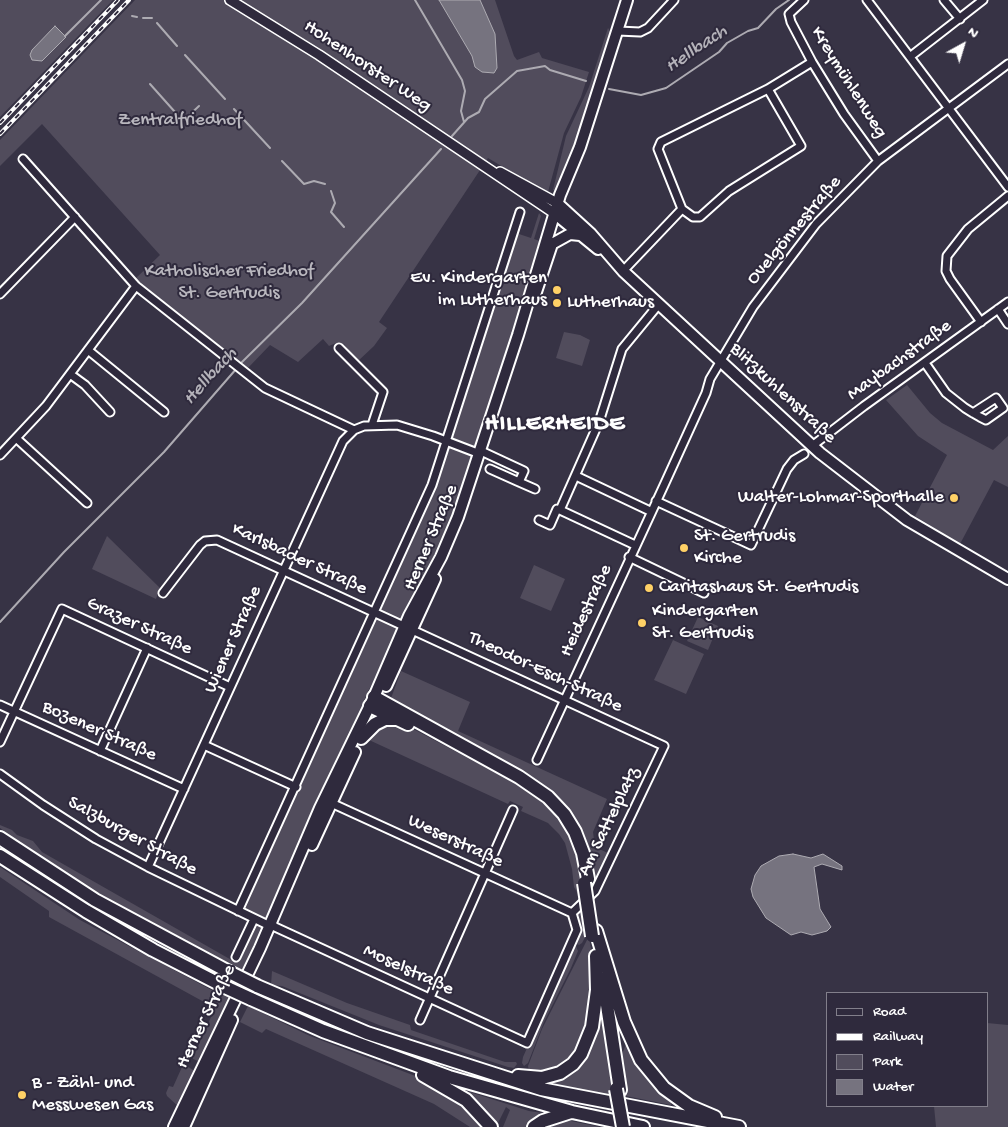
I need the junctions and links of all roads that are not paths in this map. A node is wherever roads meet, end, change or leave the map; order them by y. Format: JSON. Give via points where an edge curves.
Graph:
{"nodes":[{"id":1,"x":230,"y":0,"type":"edge"},
{"id":2,"x":627,"y":0,"type":"edge"},
{"id":3,"x":674,"y":0,"type":"edge"},
{"id":4,"x":804,"y":0,"type":"edge"},
{"id":5,"x":867,"y":0,"type":"edge"},
{"id":6,"x":944,"y":0,"type":"edge"},
{"id":7,"x":983,"y":0,"type":"edge"},
{"id":8,"x":960,"y":19,"type":"junction"},
{"id":9,"x":618,"y":31,"type":"junction"},
{"id":10,"x":911,"y":56,"type":"junction"},
{"id":11,"x":812,"y":62,"type":"junction"},
{"id":12,"x":1008,"y":64,"type":"edge"},
{"id":13,"x":768,"y":89,"type":"junction"},
{"id":14,"x":948,"y":109,"type":"junction"},
{"id":15,"x":23,"y":159,"type":"dead end"},
{"id":16,"x":878,"y":161,"type":"junction"},
{"id":17,"x":1008,"y":186,"type":"edge"},
{"id":18,"x":1008,"y":196,"type":"edge"},
{"id":19,"x":682,"y":209,"type":"junction"},
{"id":20,"x":558,"y":210,"type":"junction"},
{"id":21,"x":520,"y":212,"type":"dead end"},
{"id":22,"x":75,"y":217,"type":"junction"},
{"id":23,"x":581,"y":236,"type":"junction"},
{"id":24,"x":552,"y":244,"type":"junction"},
{"id":25,"x":624,"y":271,"type":"junction"},
{"id":26,"x":136,"y":286,"type":"junction"},
{"id":27,"x":0,"y":294,"type":"edge"},
{"id":28,"x":1008,"y":302,"type":"edge"},
{"id":29,"x":659,"y":304,"type":"junction"},
{"id":30,"x":998,"y":309,"type":"junction"},
{"id":31,"x":980,"y":322,"type":"junction"},
{"id":32,"x":1008,"y":324,"type":"edge"},
{"id":33,"x":339,"y":348,"type":"dead end"},
{"id":34,"x":88,"y":350,"type":"junction"},
{"id":35,"x":720,"y":361,"type":"junction"},
{"id":36,"x":924,"y":363,"type":"junction"},
{"id":37,"x":70,"y":374,"type":"junction"},
{"id":38,"x":110,"y":412,"type":"dead end"},
{"id":39,"x":164,"y":412,"type":"dead end"},
{"id":40,"x":973,"y":413,"type":"dead end"},
{"id":41,"x":372,"y":425,"type":"junction"},
{"id":42,"x":354,"y":430,"type":"junction"},
{"id":43,"x":16,"y":438,"type":"junction"},
{"id":44,"x":447,"y":441,"type":"junction"},
{"id":45,"x":812,"y":446,"type":"junction"},
{"id":46,"x":481,"y":452,"type":"junction"},
{"id":47,"x":804,"y":454,"type":"dead end"},
{"id":48,"x":0,"y":456,"type":"edge"},
{"id":49,"x":490,"y":469,"type":"dead end"},
{"id":50,"x":576,"y":476,"type":"junction"},
{"id":51,"x":519,"y":482,"type":"junction"},
{"id":52,"x":535,"y":489,"type":"dead end"},
{"id":53,"x":656,"y":501,"type":"junction"},
{"id":54,"x":87,"y":502,"type":"dead end"},
{"id":55,"x":560,"y":510,"type":"junction"},
{"id":56,"x":650,"y":512,"type":"junction"},
{"id":57,"x":539,"y":520,"type":"dead end"},
{"id":58,"x":635,"y":545,"type":"junction"},
{"id":59,"x":630,"y":557,"type":"junction"},
{"id":60,"x":283,"y":570,"type":"junction"},
{"id":61,"x":1008,"y":579,"type":"edge"},
{"id":62,"x":163,"y":593,"type":"dead end"},
{"id":63,"x":704,"y":593,"type":"dead end"},
{"id":64,"x":374,"y":613,"type":"junction"},
{"id":65,"x":407,"y":629,"type":"junction"},
{"id":66,"x":147,"y":648,"type":"junction"},
{"id":67,"x":230,"y":686,"type":"junction"},
{"id":68,"x":564,"y":699,"type":"junction"},
{"id":69,"x":375,"y":703,"type":"junction"},
{"id":70,"x":0,"y":705,"type":"edge"},
{"id":71,"x":14,"y":712,"type":"junction"},
{"id":72,"x":402,"y":722,"type":"junction"},
{"id":73,"x":362,"y":738,"type":"junction"},
{"id":74,"x":0,"y":742,"type":"edge"},
{"id":75,"x":204,"y":745,"type":"junction"},
{"id":76,"x":664,"y":746,"type":"joint"},
{"id":77,"x":100,"y":751,"type":"junction"},
{"id":78,"x":536,"y":760,"type":"dead end"},
{"id":79,"x":0,"y":774,"type":"edge"},
{"id":80,"x":296,"y":787,"type":"junction"},
{"id":81,"x":184,"y":789,"type":"junction"},
{"id":82,"x":328,"y":801,"type":"junction"},
{"id":83,"x":513,"y":810,"type":"dead end"},
{"id":84,"x":0,"y":838,"type":"edge"},
{"id":85,"x":0,"y":856,"type":"edge"},
{"id":86,"x":148,"y":867,"type":"junction"},
{"id":87,"x":485,"y":874,"type":"junction"},
{"id":88,"x":586,"y":881,"type":"junction"},
{"id":89,"x":238,"y":911,"type":"junction"},
{"id":90,"x":572,"y":913,"type":"junction"},
{"id":91,"x":254,"y":919,"type":"junction"},
{"id":92,"x":272,"y":925,"type":"junction"},
{"id":93,"x":594,"y":933,"type":"junction"},
{"id":94,"x":596,"y":956,"type":"junction"},
{"id":95,"x":236,"y":957,"type":"dead end"},
{"id":96,"x":431,"y":999,"type":"junction"},
{"id":97,"x":420,"y":1020,"type":"dead end"},
{"id":98,"x":386,"y":1055,"type":"junction"},
{"id":99,"x":477,"y":1069,"type":"junction"},
{"id":100,"x":618,"y":1090,"type":"junction"},
{"id":101,"x":572,"y":1112,"type":"junction"},
{"id":102,"x":174,"y":1127,"type":"edge"},
{"id":103,"x":184,"y":1127,"type":"edge"},
{"id":104,"x":491,"y":1127,"type":"edge"},
{"id":105,"x":534,"y":1127,"type":"edge"},
{"id":106,"x":624,"y":1127,"type":"edge"},
{"id":107,"x":643,"y":1127,"type":"edge"},
{"id":108,"x":739,"y":1127,"type":"edge"},
{"id":109,"x":744,"y":1127,"type":"edge"}],
"edges":[{"from":1,"to":20,"type":"street","name":"Hohenhorster Weg","via":[[319,55],[457,150]]},
{"from":2,"to":9,"type":"main road","name":"Herner Straße"},
{"from":3,"to":9,"type":"street","via":[[648,28],[629,33]]},
{"from":4,"to":11,"type":"street","name":"Kreymühlenweg","via":[[789,14]]},
{"from":5,"to":10,"type":"street"},
{"from":6,"to":8,"type":"street"},
{"from":7,"to":8,"type":"street"},
{"from":8,"to":10,"type":"street"},
{"from":9,"to":20,"type":"main road","name":"Herner Straße"},
{"from":10,"to":14,"type":"street"},
{"from":11,"to":13,"type":"street"},
{"from":11,"to":16,"type":"street","name":"Kreymühlenweg"},
{"from":12,"to":14,"type":"street","name":"Ovelgönnestraße"},
{"from":13,"to":19,"type":"street","via":[[661,142],[658,149]]},
{"from":13,"to":19,"type":"street","via":[[800,146],[729,191],[700,217],[693,217]]},
{"from":14,"to":16,"type":"street","name":"Ovelgönnestraße"},
{"from":14,"to":17,"type":"street"},
{"from":15,"to":22,"type":"street"},
{"from":16,"to":35,"type":"street","name":"Ovelgönnestraße","via":[[816,224],[753,307]]},
{"from":18,"to":31,"type":"street","via":[[968,229],[947,256],[946,271]]},
{"from":19,"to":25,"type":"street"},
{"from":20,"to":23,"type":"main road"},
{"from":20,"to":24,"type":"main road","name":"Herner Straße"},
{"from":20,"to":25,"type":"main road","name":"Blitzkuhlenstraße","via":[[591,234]]},
{"from":20,"to":46,"type":"main road","name":"Herner Straße"},
{"from":21,"to":44,"type":"street","name":"Herner Straße"},
{"from":22,"to":26,"type":"street"},
{"from":22,"to":27,"type":"street"},
{"from":23,"to":24,"type":"main road","via":[[562,236]]},
{"from":23,"to":25,"type":"main road"},
{"from":24,"to":46,"type":"main road","name":"Herner Straße"},
{"from":25,"to":29,"type":"main road","name":"Blitzkuhlenstraße"},
{"from":26,"to":34,"type":"street"},
{"from":26,"to":42,"type":"street","via":[[284,399]]},
{"from":28,"to":30,"type":"street","name":"Maybachstraße"},
{"from":29,"to":35,"type":"main road","name":"Blitzkuhlenstraße"},
{"from":29,"to":50,"type":"street","via":[[622,349],[599,422]]},
{"from":30,"to":31,"type":"street","name":"Maybachstraße"},
{"from":30,"to":32,"type":"street"},
{"from":31,"to":36,"type":"street","name":"Maybachstraße"},
{"from":33,"to":41,"type":"street","via":[[383,392]]},
{"from":34,"to":37,"type":"street"},
{"from":34,"to":39,"type":"street"},
{"from":35,"to":45,"type":"main road","name":"Blitzkuhlenstraße"},
{"from":35,"to":53,"type":"street","name":"Heidestraße"},
{"from":36,"to":40,"type":"street","via":[[951,398]]},
{"from":36,"to":45,"type":"street","name":"Maybachstraße"},
{"from":37,"to":38,"type":"street"},
{"from":37,"to":43,"type":"street"},
{"from":41,"to":42,"type":"street"},
{"from":41,"to":44,"type":"street","via":[[397,425]]},
{"from":42,"to":60,"type":"street","name":"Wiener Straße","via":[[343,442]]},
{"from":43,"to":48,"type":"street"},
{"from":43,"to":54,"type":"street"},
{"from":44,"to":46,"type":"street"},
{"from":44,"to":64,"type":"street","name":"Herner Straße","via":[[414,530]]},
{"from":45,"to":61,"type":"main road","name":"Blitzkuhlenstraße","via":[[907,520]]},
{"from":46,"to":51,"type":"street","via":[[524,471]]},
{"from":46,"to":65,"type":"main road","name":"Herner Straße","via":[[459,526]]},
{"from":47,"to":53,"type":"street","via":[[787,469],[751,545]]},
{"from":49,"to":51,"type":"street"},
{"from":50,"to":55,"type":"street"},
{"from":50,"to":56,"type":"street"},
{"from":51,"to":52,"type":"street"},
{"from":53,"to":56,"type":"street","name":"Heidestraße"},
{"from":55,"to":57,"type":"street","via":[[557,509],[550,525]]},
{"from":55,"to":58,"type":"street"},
{"from":56,"to":58,"type":"street","name":"Heidestraße"},
{"from":58,"to":59,"type":"street","name":"Heidestraße"},
{"from":59,"to":63,"type":"street","name":"Heidestraße"},
{"from":59,"to":68,"type":"street","name":"Heidestraße"},
{"from":60,"to":62,"type":"street","name":"Karlsbader Straße","via":[[211,539],[200,545]]},
{"from":60,"to":64,"type":"street","name":"Karlsbader Straße"},
{"from":60,"to":67,"type":"street","name":"Wiener Straße"},
{"from":64,"to":65,"type":"street","name":"Karlsbader Straße"},
{"from":64,"to":80,"type":"street","name":"Herner Straße"},
{"from":65,"to":68,"type":"street","name":"Theodor-Esch-Straße"},
{"from":65,"to":69,"type":"main road","name":"Herner Straße"},
{"from":66,"to":67,"type":"street","name":"Grazer Straße"},
{"from":66,"to":71,"type":"street","name":"Grazer Straße","via":[[62,609]]},
{"from":66,"to":77,"type":"street"},
{"from":67,"to":75,"type":"street","name":"Wiener Straße"},
{"from":68,"to":76,"type":"street","name":"Theodor-Esch-Straße"},
{"from":68,"to":78,"type":"street","name":"Heidestraße"},
{"from":69,"to":72,"type":"highway"},
{"from":69,"to":73,"type":"main road","name":"Herner Straße"},
{"from":69,"to":82,"type":"main road","name":"Herner Straße"},
{"from":69,"to":88,"type":"highway","via":[[518,777],[548,797],[575,832],[583,853]]},
{"from":70,"to":71,"type":"street","name":"Bozener Straße"},
{"from":71,"to":74,"type":"street"},
{"from":71,"to":77,"type":"street","name":"Bozener Straße"},
{"from":72,"to":73,"type":"highway","via":[[386,719],[374,724]]},
{"from":72,"to":88,"type":"highway","via":[[514,780],[548,804],[572,837]]},
{"from":73,"to":82,"type":"main road","name":"Herner Straße"},
{"from":75,"to":80,"type":"street"},
{"from":75,"to":81,"type":"street","name":"Wiener Straße"},
{"from":76,"to":90,"type":"street","name":"Am Sattelplatz","via":[[595,891]]},
{"from":77,"to":81,"type":"street","name":"Bozener Straße"},
{"from":79,"to":86,"type":"street","name":"Salzburger Straße","via":[[70,822]]},
{"from":80,"to":89,"type":"street","name":"Herner Straße"},
{"from":81,"to":86,"type":"street","name":"Wiener Straße"},
{"from":82,"to":87,"type":"street","name":"Weserstraße"},
{"from":82,"to":92,"type":"main road","name":"Herner Straße"},
{"from":83,"to":87,"type":"street"},
{"from":84,"to":99,"type":"highway","bridge":true,"via":[[95,900],[257,986],[367,1033]]},
{"from":85,"to":98,"type":"highway","bridge":true,"via":[[153,950],[251,999]]},
{"from":86,"to":89,"type":"street","name":"Salzburger Straße"},
{"from":87,"to":90,"type":"street","name":"Weserstraße"},
{"from":87,"to":96,"type":"street"},
{"from":88,"to":93,"type":"highway"},
{"from":89,"to":91,"type":"street","name":"Salzburger Straße"},
{"from":90,"to":96,"type":"street","name":"Moselstraße","via":[[577,930],[527,1043]]},
{"from":91,"to":92,"type":"street","name":"Salzburger Straße"},
{"from":91,"to":95,"type":"street"},
{"from":92,"to":96,"type":"street","name":"Moselstraße"},
{"from":92,"to":102,"type":"main road","name":"Herner Straße"},
{"from":92,"to":103,"type":"main road","name":"Herner Straße"},
{"from":93,"to":94,"type":"highway"},
{"from":93,"to":100,"type":"highway"},
{"from":93,"to":109,"type":"highway","via":[[631,1042],[652,1076],[689,1106]]},
{"from":94,"to":99,"type":"highway","via":[[597,990],[592,1027],[584,1049],[573,1064],[560,1073],[542,1078]]},
{"from":94,"to":100,"type":"highway"},
{"from":96,"to":97,"type":"street"},
{"from":98,"to":101,"type":"highway","via":[[449,1077]]},
{"from":98,"to":104,"type":"highway","via":[[406,1069],[432,1078],[466,1100]]},
{"from":99,"to":108,"type":"highway","via":[[541,1089]]},
{"from":100,"to":106,"type":"highway","bridge":true},
{"from":101,"to":105,"type":"highway"},
{"from":101,"to":107,"type":"highway"}]}
